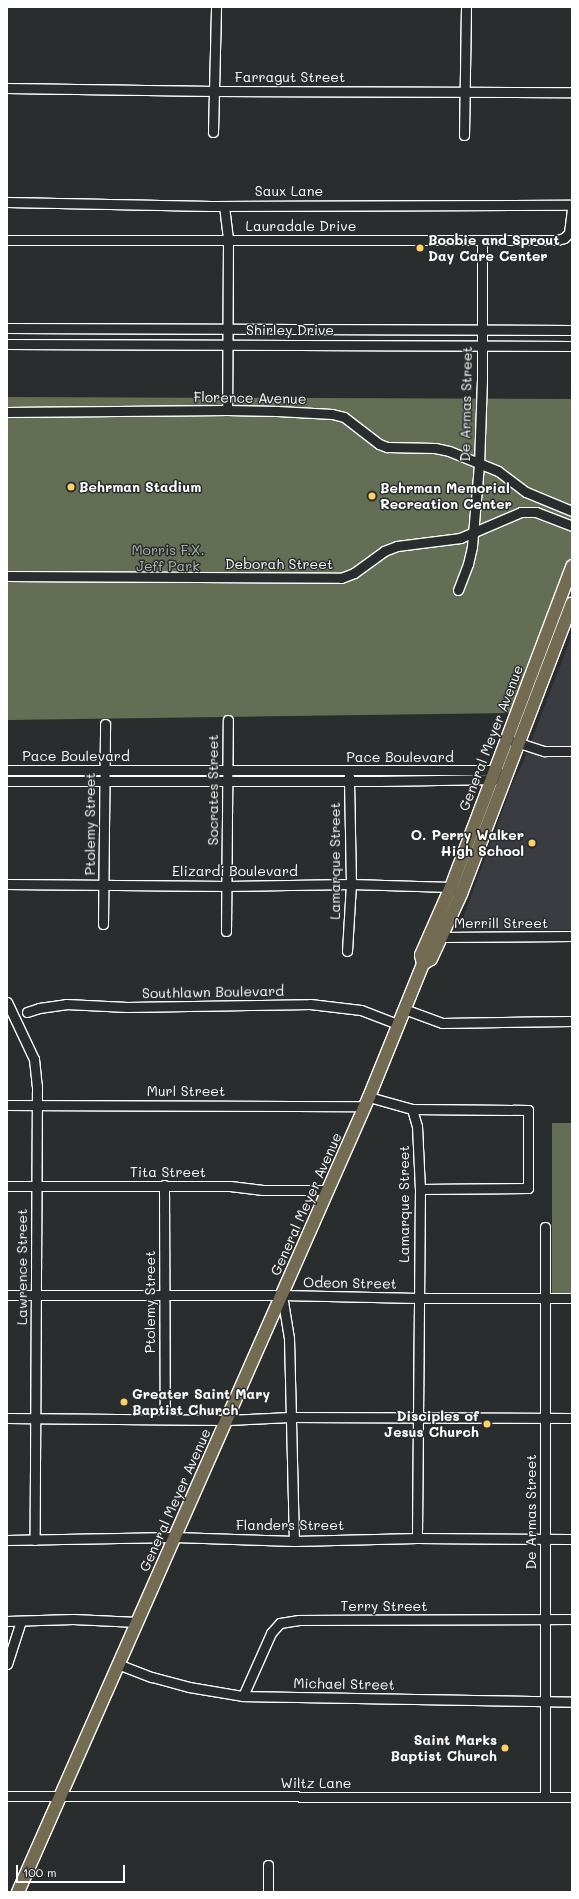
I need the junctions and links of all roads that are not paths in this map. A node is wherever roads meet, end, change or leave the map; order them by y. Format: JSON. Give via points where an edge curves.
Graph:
{"nodes":[{"id":1,"x":216,"y":7,"type":"edge"},
{"id":2,"x":466,"y":7,"type":"edge"},
{"id":3,"x":7,"y":88,"type":"edge"},
{"id":4,"x":215,"y":91,"type":"junction"},
{"id":5,"x":465,"y":91,"type":"junction"},
{"id":6,"x":572,"y":92,"type":"edge"},
{"id":7,"x":213,"y":132,"type":"dead end"},
{"id":8,"x":464,"y":135,"type":"dead end"},
{"id":9,"x":7,"y":202,"type":"edge"},
{"id":10,"x":572,"y":205,"type":"edge"},
{"id":11,"x":224,"y":206,"type":"junction"},
{"id":12,"x":572,"y":210,"type":"edge"},
{"id":13,"x":7,"y":240,"type":"edge"},
{"id":14,"x":228,"y":240,"type":"junction"},
{"id":15,"x":482,"y":240,"type":"junction"},
{"id":16,"x":7,"y":328,"type":"edge"},
{"id":17,"x":228,"y":328,"type":"junction"},
{"id":18,"x":482,"y":329,"type":"junction"},
{"id":19,"x":572,"y":330,"type":"edge"},
{"id":20,"x":7,"y":344,"type":"edge"},
{"id":21,"x":228,"y":344,"type":"junction"},
{"id":22,"x":482,"y":344,"type":"junction"},
{"id":23,"x":572,"y":346,"type":"edge"},
{"id":24,"x":227,"y":410,"type":"junction"},
{"id":25,"x":7,"y":412,"type":"edge"},
{"id":26,"x":479,"y":465,"type":"junction"},
{"id":27,"x":572,"y":511,"type":"edge"},
{"id":28,"x":572,"y":526,"type":"edge"},
{"id":29,"x":474,"y":531,"type":"junction"},
{"id":30,"x":572,"y":566,"type":"edge"},
{"id":31,"x":7,"y":576,"type":"edge"},
{"id":32,"x":458,"y":590,"type":"dead end"},
{"id":33,"x":572,"y":604,"type":"edge"},
{"id":34,"x":228,"y":720,"type":"dead end"},
{"id":35,"x":105,"y":724,"type":"dead end"},
{"id":36,"x":507,"y":738,"type":"junction"},
{"id":37,"x":519,"y":744,"type":"junction"},
{"id":38,"x":572,"y":751,"type":"edge"},
{"id":39,"x":7,"y":770,"type":"edge"},
{"id":40,"x":104,"y":771,"type":"junction"},
{"id":41,"x":227,"y":771,"type":"junction"},
{"id":42,"x":349,"y":771,"type":"junction"},
{"id":43,"x":492,"y":775,"type":"junction"},
{"id":44,"x":507,"y":776,"type":"junction"},
{"id":45,"x":7,"y":781,"type":"edge"},
{"id":46,"x":104,"y":781,"type":"junction"},
{"id":47,"x":227,"y":781,"type":"junction"},
{"id":48,"x":349,"y":781,"type":"junction"},
{"id":49,"x":7,"y":884,"type":"edge"},
{"id":50,"x":104,"y":884,"type":"junction"},
{"id":51,"x":351,"y":884,"type":"junction"},
{"id":52,"x":227,"y":886,"type":"junction"},
{"id":53,"x":456,"y":891,"type":"junction"},
{"id":54,"x":103,"y":924,"type":"dead end"},
{"id":55,"x":226,"y":931,"type":"dead end"},
{"id":56,"x":436,"y":934,"type":"junction"},
{"id":57,"x":572,"y":936,"type":"edge"},
{"id":58,"x":347,"y":951,"type":"dead end"},
{"id":59,"x":7,"y":1002,"type":"edge"},
{"id":60,"x":404,"y":1009,"type":"junction"},
{"id":61,"x":27,"y":1012,"type":"dead end"},
{"id":62,"x":11,"y":1021,"type":"edge"},
{"id":63,"x":572,"y":1021,"type":"edge"},
{"id":64,"x":398,"y":1024,"type":"junction"},
{"id":65,"x":367,"y":1101,"type":"junction"},
{"id":66,"x":7,"y":1105,"type":"edge"},
{"id":67,"x":37,"y":1105,"type":"junction"},
{"id":68,"x":412,"y":1109,"type":"junction"},
{"id":69,"x":164,"y":1185,"type":"junction"},
{"id":70,"x":7,"y":1186,"type":"edge"},
{"id":71,"x":36,"y":1186,"type":"junction"},
{"id":72,"x":420,"y":1189,"type":"junction"},
{"id":73,"x":328,"y":1190,"type":"junction"},
{"id":74,"x":545,"y":1227,"type":"dead end"},
{"id":75,"x":7,"y":1295,"type":"edge"},
{"id":76,"x":36,"y":1295,"type":"junction"},
{"id":77,"x":282,"y":1295,"type":"junction"},
{"id":78,"x":163,"y":1296,"type":"junction"},
{"id":79,"x":418,"y":1298,"type":"junction"},
{"id":80,"x":545,"y":1298,"type":"junction"},
{"id":81,"x":572,"y":1298,"type":"edge"},
{"id":82,"x":290,"y":1417,"type":"junction"},
{"id":83,"x":7,"y":1418,"type":"edge"},
{"id":84,"x":36,"y":1418,"type":"junction"},
{"id":85,"x":417,"y":1418,"type":"junction"},
{"id":86,"x":545,"y":1418,"type":"junction"},
{"id":87,"x":572,"y":1418,"type":"edge"},
{"id":88,"x":165,"y":1419,"type":"junction"},
{"id":89,"x":228,"y":1420,"type":"junction"},
{"id":90,"x":174,"y":1537,"type":"junction"},
{"id":91,"x":417,"y":1538,"type":"junction"},
{"id":92,"x":545,"y":1539,"type":"junction"},
{"id":93,"x":572,"y":1539,"type":"edge"},
{"id":94,"x":7,"y":1540,"type":"edge"},
{"id":95,"x":36,"y":1540,"type":"junction"},
{"id":96,"x":294,"y":1541,"type":"junction"},
{"id":97,"x":545,"y":1618,"type":"junction"},
{"id":98,"x":572,"y":1618,"type":"edge"},
{"id":99,"x":7,"y":1621,"type":"edge"},
{"id":100,"x":21,"y":1621,"type":"junction"},
{"id":101,"x":137,"y":1622,"type":"junction"},
{"id":102,"x":7,"y":1664,"type":"edge"},
{"id":103,"x":120,"y":1665,"type":"junction"},
{"id":104,"x":243,"y":1696,"type":"junction"},
{"id":105,"x":545,"y":1702,"type":"junction"},
{"id":106,"x":572,"y":1702,"type":"edge"},
{"id":107,"x":7,"y":1796,"type":"edge"},
{"id":108,"x":61,"y":1796,"type":"junction"},
{"id":109,"x":545,"y":1797,"type":"junction"},
{"id":110,"x":572,"y":1797,"type":"edge"},
{"id":111,"x":268,"y":1865,"type":"dead end"},
{"id":112,"x":18,"y":1892,"type":"edge"},
{"id":113,"x":268,"y":1892,"type":"edge"}],
"edges":[{"from":1,"to":4,"type":"street"},
{"from":2,"to":5,"type":"street"},
{"from":3,"to":4,"type":"street","name":"Farragut Street"},
{"from":4,"to":5,"type":"street","name":"Farragut Street"},
{"from":4,"to":7,"type":"street"},
{"from":5,"to":6,"type":"street","name":"Farragut Street"},
{"from":5,"to":8,"type":"street"},
{"from":9,"to":11,"type":"street","name":"Saux Lane"},
{"from":10,"to":11,"type":"street","name":"Saux Lane"},
{"from":11,"to":14,"type":"street"},
{"from":12,"to":15,"type":"street","name":"Lauradale Drive","via":[[571,226],[564,238]]},
{"from":13,"to":14,"type":"street","name":"Lauradale Drive"},
{"from":14,"to":15,"type":"street","name":"Lauradale Drive"},
{"from":14,"to":17,"type":"street"},
{"from":15,"to":18,"type":"street","name":"De Armas Street"},
{"from":16,"to":17,"type":"street","name":"Shirley Drive"},
{"from":17,"to":18,"type":"street","name":"Shirley Drive"},
{"from":17,"to":21,"type":"street"},
{"from":18,"to":19,"type":"street","name":"Shirley Drive"},
{"from":18,"to":22,"type":"street","name":"De Armas Street"},
{"from":20,"to":21,"type":"street","name":"Shirley Drive"},
{"from":21,"to":22,"type":"street","name":"Shirley Drive"},
{"from":21,"to":24,"type":"street"},
{"from":22,"to":23,"type":"street","name":"Shirley Drive"},
{"from":22,"to":26,"type":"street","name":"De Armas Street"},
{"from":24,"to":25,"type":"street","name":"Florence Avenue"},
{"from":24,"to":26,"type":"street","name":"Florence Avenue","via":[[332,414],[344,417],[379,444],[387,447],[435,448],[449,451]]},
{"from":26,"to":27,"type":"street","name":"Florence Avenue","via":[[498,471],[526,492]]},
{"from":26,"to":29,"type":"street","name":"De Armas Street"},
{"from":28,"to":29,"type":"street","name":"Deborah Street","via":[[536,512],[521,512]]},
{"from":29,"to":31,"type":"street","name":"Deborah Street","via":[[447,541],[397,546],[384,551],[354,573],[341,578]]},
{"from":29,"to":32,"type":"street","name":"De Armas Street","via":[[468,564]]},
{"from":30,"to":36,"type":"main road","name":"General Meyer Avenue"},
{"from":33,"to":37,"type":"main road","name":"General Meyer Avenue"},
{"from":34,"to":41,"type":"street","name":"Socrates Street"},
{"from":35,"to":40,"type":"street","name":"Ptolemy Street"},
{"from":36,"to":37,"type":"street"},
{"from":36,"to":43,"type":"main road","name":"General Meyer Avenue"},
{"from":37,"to":38,"type":"street","via":[[544,751]]},
{"from":37,"to":44,"type":"main road","name":"General Meyer Avenue"},
{"from":39,"to":40,"type":"street","name":"Pace Boulevard"},
{"from":40,"to":41,"type":"street","name":"Pace Boulevard"},
{"from":40,"to":46,"type":"street","name":"Ptolemy Street"},
{"from":41,"to":42,"type":"street","name":"Pace Boulevard"},
{"from":41,"to":47,"type":"street","name":"Socrates Street"},
{"from":42,"to":43,"type":"street","name":"Pace Boulevard"},
{"from":42,"to":48,"type":"street","name":"Lamarque Street"},
{"from":43,"to":44,"type":"street","name":"Pace Boulevard"},
{"from":43,"to":48,"type":"street","name":"Pace Boulevard"},
{"from":43,"to":53,"type":"main road","name":"General Meyer Avenue"},
{"from":44,"to":53,"type":"main road","name":"General Meyer Avenue"},
{"from":45,"to":46,"type":"street","name":"Pace Boulevard"},
{"from":46,"to":47,"type":"street","name":"Pace Boulevard"},
{"from":46,"to":50,"type":"street","name":"Ptolemy Street"},
{"from":47,"to":48,"type":"street","name":"Pace Boulevard"},
{"from":47,"to":52,"type":"street","name":"Socrates Street"},
{"from":48,"to":51,"type":"street","name":"Lamarque Street"},
{"from":49,"to":50,"type":"street","name":"Elizardi Boulevard"},
{"from":50,"to":52,"type":"street","name":"Elizardi Boulevard"},
{"from":50,"to":54,"type":"street","name":"Ptolemy Street"},
{"from":51,"to":52,"type":"street","name":"Elizardi Boulevard"},
{"from":51,"to":53,"type":"street","name":"Elizardi Boulevard"},
{"from":51,"to":58,"type":"street","name":"Lamarque Street"},
{"from":52,"to":55,"type":"street","name":"Socrates Street"},
{"from":53,"to":56,"type":"main road","name":"General Meyer Avenue"},
{"from":56,"to":57,"type":"street","name":"Merrill Street"},
{"from":56,"to":60,"type":"main road","name":"General Meyer Avenue","via":[[431,959],[423,964]]},
{"from":59,"to":62,"type":"street","name":"Lawrence Street"},
{"from":60,"to":63,"type":"street","via":[[442,1023]]},
{"from":60,"to":64,"type":"main road","name":"General Meyer Avenue"},
{"from":61,"to":64,"type":"street","name":"Southlawn Boulevard","via":[[66,1004],[127,1007],[310,1004],[370,1012]]},
{"from":62,"to":67,"type":"street","name":"Lawrence Street","via":[[34,1058]]},
{"from":64,"to":65,"type":"main road","name":"General Meyer Avenue"},
{"from":65,"to":67,"type":"street","name":"Murl Street"},
{"from":65,"to":68,"type":"street","name":"Murl Street"},
{"from":65,"to":73,"type":"main road","name":"General Meyer Avenue"},
{"from":66,"to":67,"type":"street","name":"Murl Street"},
{"from":67,"to":71,"type":"street","name":"Lawrence Street"},
{"from":68,"to":72,"type":"street","name":"Lamarque Street","via":[[417,1126]]},
{"from":68,"to":72,"type":"street","name":"Murl Street","via":[[528,1110],[528,1188]]},
{"from":69,"to":71,"type":"street","name":"Tita Street"},
{"from":69,"to":73,"type":"street","name":"Tita Street"},
{"from":69,"to":78,"type":"street","name":"Ptolemy Street"},
{"from":70,"to":71,"type":"street","name":"Tita Street"},
{"from":71,"to":76,"type":"street","name":"Lawrence Street"},
{"from":72,"to":79,"type":"street","name":"Lamarque Street"},
{"from":73,"to":77,"type":"main road","name":"General Meyer Avenue"},
{"from":74,"to":80,"type":"street","name":"De Armas Street"},
{"from":75,"to":76,"type":"street","name":"Odeon Street"},
{"from":76,"to":78,"type":"street","name":"Odeon Street"},
{"from":76,"to":84,"type":"street","name":"Lawrence Street"},
{"from":77,"to":78,"type":"street","name":"Odeon Street"},
{"from":77,"to":79,"type":"street","name":"Odeon Street"},
{"from":77,"to":82,"type":"street","via":[[289,1338]]},
{"from":77,"to":89,"type":"main road","name":"General Meyer Avenue"},
{"from":78,"to":88,"type":"street","name":"Ptolemy Street"},
{"from":79,"to":80,"type":"street","name":"Odeon Street"},
{"from":79,"to":85,"type":"street","name":"Lamarque Street"},
{"from":80,"to":81,"type":"street","name":"Odeon Street"},
{"from":80,"to":86,"type":"street","name":"De Armas Street"},
{"from":82,"to":85,"type":"street"},
{"from":82,"to":89,"type":"street"},
{"from":82,"to":96,"type":"street"},
{"from":83,"to":84,"type":"street"},
{"from":84,"to":88,"type":"street"},
{"from":84,"to":95,"type":"street","name":"Lawrence Street"},
{"from":85,"to":86,"type":"street"},
{"from":85,"to":91,"type":"street","name":"Lamarque Street"},
{"from":86,"to":87,"type":"street"},
{"from":86,"to":92,"type":"street","name":"De Armas Street"},
{"from":88,"to":89,"type":"street"},
{"from":89,"to":90,"type":"main road","name":"General Meyer Avenue"},
{"from":90,"to":95,"type":"street","name":"Flanders Street"},
{"from":90,"to":96,"type":"street","name":"Flanders Street"},
{"from":90,"to":101,"type":"main road","name":"General Meyer Avenue"},
{"from":91,"to":92,"type":"street","name":"Flanders Street"},
{"from":91,"to":96,"type":"street","name":"Flanders Street"},
{"from":92,"to":93,"type":"street","name":"Flanders Street"},
{"from":92,"to":97,"type":"street","name":"De Armas Street"},
{"from":94,"to":95,"type":"street","name":"Flanders Street"},
{"from":97,"to":98,"type":"street","name":"Terry Street"},
{"from":97,"to":104,"type":"street","name":"Terry Street","via":[[299,1620],[280,1623],[270,1633]]},
{"from":97,"to":105,"type":"street","name":"De Armas Street"},
{"from":99,"to":100,"type":"street"},
{"from":100,"to":101,"type":"street","via":[[73,1619]]},
{"from":100,"to":102,"type":"street"},
{"from":101,"to":103,"type":"main road","name":"General Meyer Avenue"},
{"from":103,"to":104,"type":"street","name":"Michael Street","via":[[189,1687]]},
{"from":103,"to":108,"type":"main road","name":"General Meyer Avenue"},
{"from":104,"to":105,"type":"street","name":"Michael Street"},
{"from":105,"to":106,"type":"street","name":"Michael Street"},
{"from":105,"to":109,"type":"street","name":"De Armas Street"},
{"from":107,"to":108,"type":"street","name":"Wiltz Lane"},
{"from":108,"to":109,"type":"street","name":"Wiltz Lane"},
{"from":108,"to":112,"type":"main road","name":"General Meyer Avenue"},
{"from":109,"to":110,"type":"street","name":"Wiltz Lane"},
{"from":111,"to":113,"type":"street"}]}
